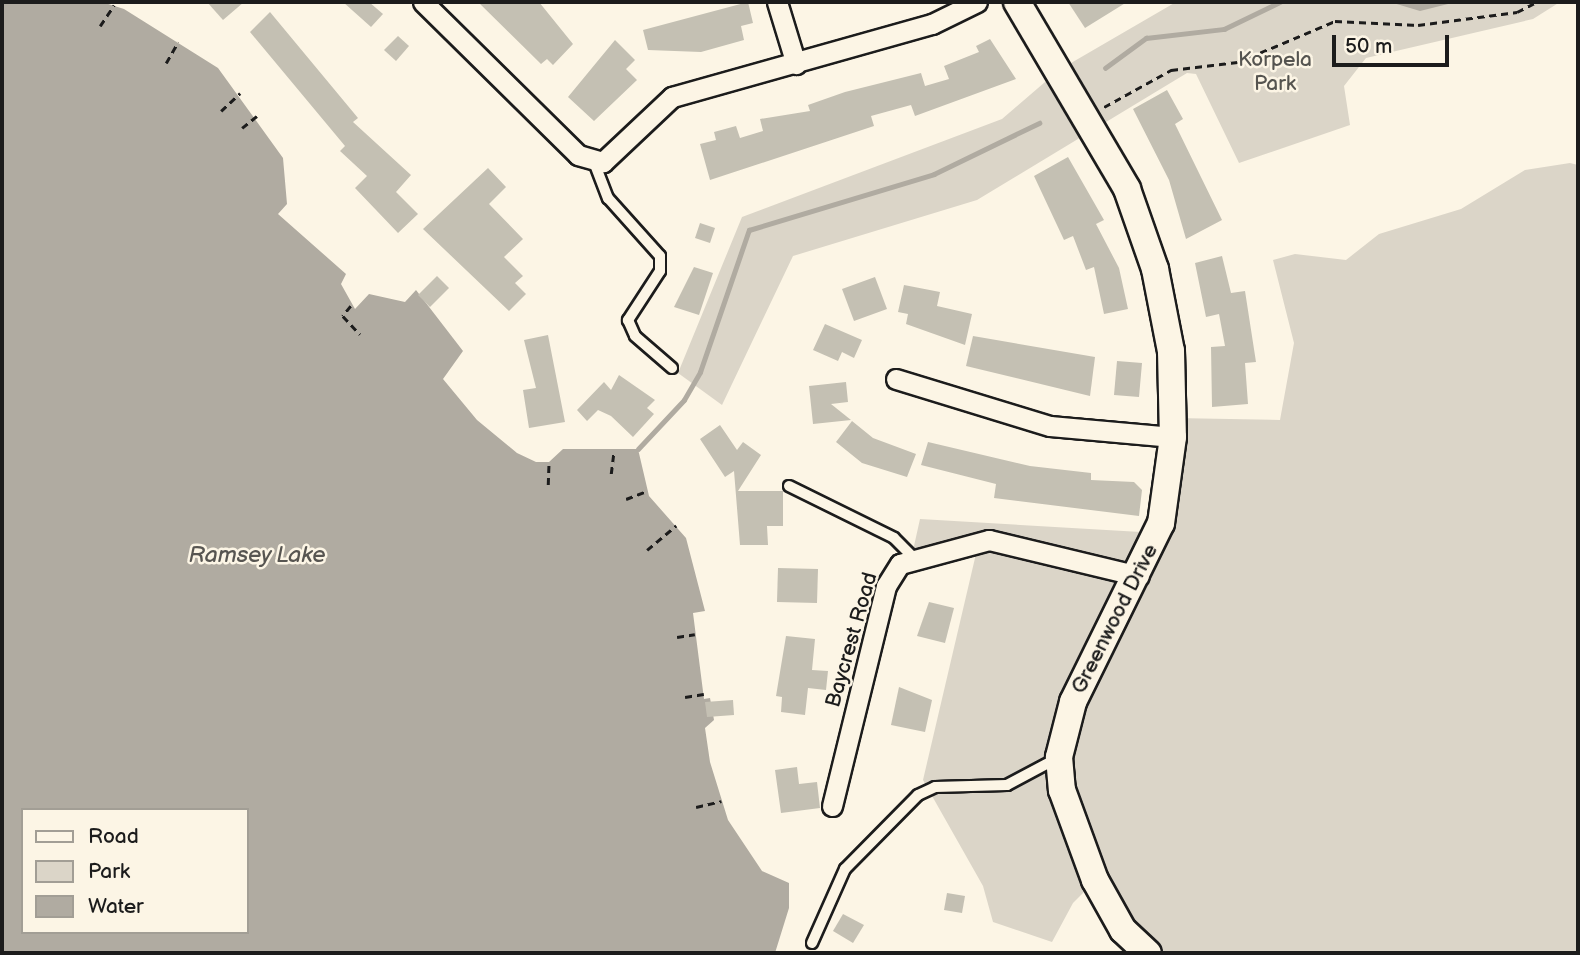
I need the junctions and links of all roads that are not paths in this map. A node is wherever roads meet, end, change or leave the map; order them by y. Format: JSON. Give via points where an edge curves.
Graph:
{"nodes":[{"id":1,"x":423,"y":2,"type":"edge"},
{"id":2,"x":777,"y":2,"type":"edge"},
{"id":3,"x":977,"y":2,"type":"edge"},
{"id":4,"x":1017,"y":2,"type":"edge"},
{"id":5,"x":796,"y":64,"type":"junction"},
{"id":6,"x":594,"y":162,"type":"junction"},
{"id":7,"x":672,"y":368,"type":"dead end"},
{"id":8,"x":896,"y":379,"type":"dead end"},
{"id":9,"x":1173,"y":436,"type":"junction"},
{"id":10,"x":789,"y":486,"type":"dead end"},
{"id":11,"x":912,"y":556,"type":"junction"},
{"id":12,"x":1139,"y":576,"type":"junction"},
{"id":13,"x":1059,"y":757,"type":"junction"},
{"id":14,"x":832,"y":806,"type":"dead end"},
{"id":15,"x":812,"y":943,"type":"dead end"},
{"id":16,"x":1148,"y":953,"type":"edge"}],
"edges":[{"from":1,"to":6,"type":"street","via":[[578,155]]},
{"from":2,"to":5,"type":"street"},
{"from":3,"to":5,"type":"street","via":[[932,24]]},
{"from":4,"to":9,"type":"street","name":"Greenwood Drive","via":[[1127,189],[1155,270],[1171,351]]},
{"from":5,"to":6,"type":"street","via":[[672,97],[608,158]]},
{"from":6,"to":7,"type":"lane","via":[[608,198],[660,256],[660,271],[628,320],[635,336]]},
{"from":8,"to":9,"type":"street","via":[[1050,426]]},
{"from":9,"to":12,"type":"street","name":"Greenwood Drive","via":[[1163,513]]},
{"from":10,"to":11,"type":"lane","via":[[894,538]]},
{"from":11,"to":12,"type":"street","via":[[989,540]]},
{"from":11,"to":14,"type":"street","name":"Baycrest Road","via":[[887,586]]},
{"from":12,"to":13,"type":"street","name":"Greenwood Drive","via":[[1077,692]]},
{"from":13,"to":15,"type":"lane","via":[[1007,785],[936,788],[918,795],[845,869]]},
{"from":13,"to":16,"type":"street","name":"Greenwood Drive","via":[[1062,790],[1095,880],[1123,930]]}]}
